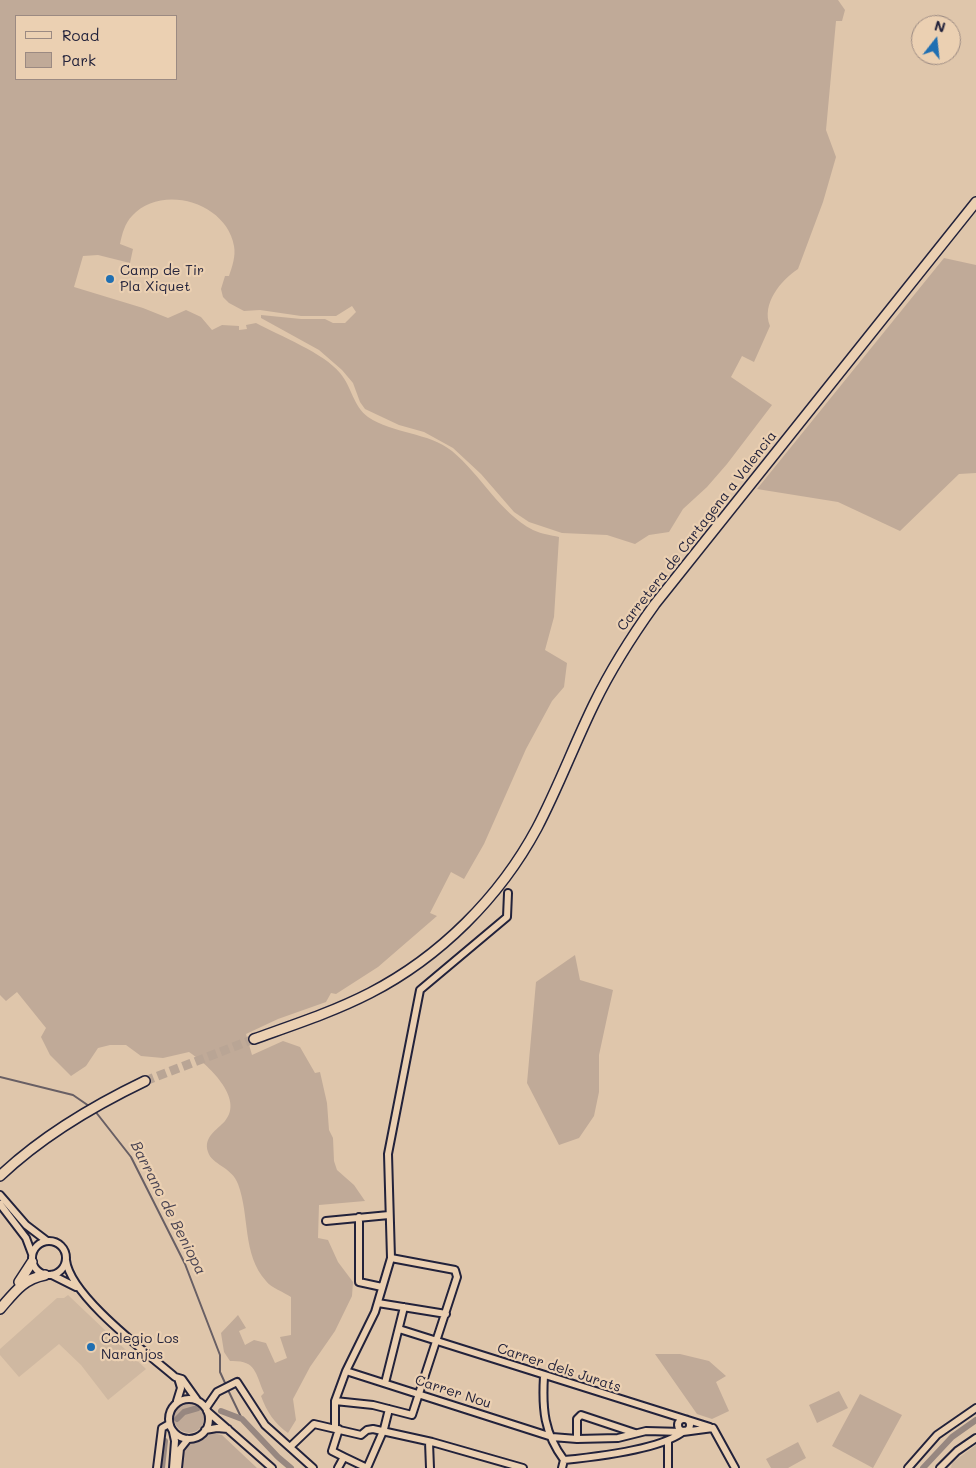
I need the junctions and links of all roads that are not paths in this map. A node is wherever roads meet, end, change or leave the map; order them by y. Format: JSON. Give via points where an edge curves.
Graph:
{"nodes":[{"id":1,"x":976,"y":202,"type":"edge"},
{"id":2,"x":508,"y":893,"type":"dead end"},
{"id":3,"x":254,"y":1039,"type":"tunnel mouth"},
{"id":4,"x":145,"y":1081,"type":"tunnel mouth"},
{"id":5,"x":1,"y":1173,"type":"edge"},
{"id":6,"x":0,"y":1195,"type":"edge"},
{"id":7,"x":0,"y":1200,"type":"edge"},
{"id":8,"x":0,"y":1204,"type":"edge"},
{"id":9,"x":390,"y":1215,"type":"junction"},
{"id":10,"x":359,"y":1217,"type":"junction"},
{"id":11,"x":21,"y":1219,"type":"junction"},
{"id":12,"x":326,"y":1221,"type":"dead end"},
{"id":13,"x":47,"y":1241,"type":"junction"},
{"id":14,"x":32,"y":1258,"type":"junction"},
{"id":15,"x":391,"y":1258,"type":"junction"},
{"id":16,"x":66,"y":1260,"type":"junction"},
{"id":17,"x":48,"y":1275,"type":"junction"},
{"id":18,"x":382,"y":1287,"type":"junction"},
{"id":19,"x":80,"y":1289,"type":"junction"},
{"id":20,"x":378,"y":1302,"type":"junction"},
{"id":21,"x":0,"y":1304,"type":"edge"},
{"id":22,"x":404,"y":1307,"type":"junction"},
{"id":23,"x":0,"y":1309,"type":"edge"},
{"id":24,"x":446,"y":1314,"type":"junction"},
{"id":25,"x":398,"y":1329,"type":"junction"},
{"id":26,"x":436,"y":1341,"type":"junction"},
{"id":27,"x":346,"y":1371,"type":"junction"},
{"id":28,"x":544,"y":1376,"type":"junction"},
{"id":29,"x":178,"y":1378,"type":"junction"},
{"id":30,"x":385,"y":1383,"type":"junction"},
{"id":31,"x":419,"y":1394,"type":"junction"},
{"id":32,"x":197,"y":1400,"type":"junction"},
{"id":33,"x":335,"y":1400,"type":"junction"},
{"id":34,"x":177,"y":1401,"type":"junction"},
{"id":35,"x":976,"y":1408,"type":"edge"},
{"id":36,"x":206,"y":1409,"type":"junction"},
{"id":37,"x":389,"y":1409,"type":"junction"},
{"id":38,"x":686,"y":1420,"type":"junction"},
{"id":39,"x":170,"y":1426,"type":"junction"},
{"id":40,"x":337,"y":1428,"type":"junction"},
{"id":41,"x":713,"y":1428,"type":"junction"},
{"id":42,"x":228,"y":1429,"type":"junction"},
{"id":43,"x":205,"y":1430,"type":"junction"},
{"id":44,"x":684,"y":1431,"type":"junction"},
{"id":45,"x":381,"y":1432,"type":"junction"},
{"id":46,"x":636,"y":1433,"type":"junction"},
{"id":47,"x":552,"y":1437,"type":"junction"},
{"id":48,"x":976,"y":1438,"type":"edge"},
{"id":49,"x":188,"y":1439,"type":"junction"},
{"id":50,"x":577,"y":1439,"type":"junction"},
{"id":51,"x":428,"y":1442,"type":"junction"},
{"id":52,"x":668,"y":1442,"type":"junction"},
{"id":53,"x":290,"y":1447,"type":"junction"},
{"id":54,"x":344,"y":1458,"type":"junction"},
{"id":55,"x":564,"y":1460,"type":"junction"},
{"id":56,"x":157,"y":1468,"type":"edge"},
{"id":57,"x":173,"y":1468,"type":"edge"},
{"id":58,"x":179,"y":1468,"type":"edge"},
{"id":59,"x":272,"y":1468,"type":"edge"},
{"id":60,"x":313,"y":1468,"type":"edge"},
{"id":61,"x":338,"y":1468,"type":"edge"},
{"id":62,"x":367,"y":1468,"type":"edge"},
{"id":63,"x":430,"y":1468,"type":"edge"},
{"id":64,"x":523,"y":1468,"type":"edge"},
{"id":65,"x":562,"y":1468,"type":"edge"},
{"id":66,"x":668,"y":1468,"type":"edge"},
{"id":67,"x":735,"y":1468,"type":"edge"},
{"id":68,"x":908,"y":1468,"type":"edge"},
{"id":69,"x":942,"y":1468,"type":"edge"}],
"edges":[{"from":1,"to":3,"type":"highway","name":"Carretera de Cartagena a Valencia","via":[[630,639],[593,705],[537,828],[494,891],[448,939],[394,979],[343,1006]]},
{"from":2,"to":9,"type":"street","via":[[507,917],[420,990],[388,1154]]},
{"from":4,"to":5,"type":"highway","via":[[105,1101],[94,1102],[41,1139]]},
{"from":6,"to":11,"type":"street"},
{"from":7,"to":11,"type":"street"},
{"from":8,"to":14,"type":"street","via":[[26,1238]]},
{"from":9,"to":10,"type":"street"},
{"from":9,"to":15,"type":"street"},
{"from":10,"to":12,"type":"street"},
{"from":10,"to":18,"type":"street","via":[[359,1282]]},
{"from":11,"to":13,"type":"street"},
{"from":13,"to":14,"type":"street","via":[[38,1245]]},
{"from":13,"to":16,"type":"street","via":[[62,1246]]},
{"from":14,"to":17,"type":"street","via":[[37,1270]]},
{"from":14,"to":21,"type":"highway","via":[[22,1278]]},
{"from":15,"to":18,"type":"street"},
{"from":15,"to":24,"type":"street","via":[[455,1270],[457,1277]]},
{"from":16,"to":17,"type":"street","via":[[62,1270]]},
{"from":16,"to":19,"type":"street","via":[[69,1274]]},
{"from":17,"to":19,"type":"street"},
{"from":17,"to":23,"type":"highway","via":[[23,1283]]},
{"from":18,"to":20,"type":"street"},
{"from":19,"to":29,"type":"street","via":[[117,1326]]},
{"from":20,"to":22,"type":"street"},
{"from":20,"to":27,"type":"street"},
{"from":22,"to":24,"type":"street"},
{"from":22,"to":25,"type":"street"},
{"from":24,"to":26,"type":"street"},
{"from":25,"to":26,"type":"street","name":"Carrer dels Jurats"},
{"from":25,"to":30,"type":"street"},
{"from":26,"to":28,"type":"street","name":"Carrer dels Jurats"},
{"from":26,"to":31,"type":"street"},
{"from":27,"to":30,"type":"street","name":"Carrer Nou"},
{"from":27,"to":33,"type":"street"},
{"from":28,"to":38,"type":"street","name":"Carrer dels Jurats"},
{"from":28,"to":47,"type":"street","via":[[542,1411]]},
{"from":29,"to":32,"type":"street"},
{"from":29,"to":34,"type":"street","via":[[181,1388]]},
{"from":30,"to":31,"type":"street","name":"Carrer Nou"},
{"from":31,"to":37,"type":"street","via":[[412,1415]]},
{"from":31,"to":47,"type":"street","name":"Carrer Nou"},
{"from":32,"to":34,"type":"street"},
{"from":32,"to":36,"type":"street"},
{"from":33,"to":37,"type":"street"},
{"from":33,"to":40,"type":"street"},
{"from":34,"to":39,"type":"street","via":[[170,1411]]},
{"from":35,"to":68,"type":"street","via":[[937,1435]]},
{"from":36,"to":42,"type":"street"},
{"from":36,"to":43,"type":"street","via":[[209,1420]]},
{"from":36,"to":53,"type":"street","via":[[217,1392],[239,1384],[256,1414]]},
{"from":37,"to":45,"type":"street"},
{"from":38,"to":41,"type":"street","name":"Carrer dels Jurats"},
{"from":38,"to":44,"type":"street","via":[[690,1426]]},
{"from":39,"to":49,"type":"street","via":[[179,1436]]},
{"from":39,"to":56,"type":"street","via":[[162,1428]]},
{"from":39,"to":57,"type":"street","via":[[175,1440]]},
{"from":40,"to":45,"type":"street","via":[[361,1436],[369,1429]]},
{"from":40,"to":53,"type":"street","via":[[314,1424]]},
{"from":40,"to":54,"type":"street","via":[[332,1451]]},
{"from":41,"to":44,"type":"street","name":"Carrer Nou"},
{"from":41,"to":67,"type":"street"},
{"from":42,"to":43,"type":"street"},
{"from":42,"to":59,"type":"street"},
{"from":43,"to":49,"type":"street","via":[[200,1436]]},
{"from":44,"to":46,"type":"street","name":"Carrer Nou"},
{"from":44,"to":52,"type":"street"},
{"from":45,"to":51,"type":"street"},
{"from":45,"to":62,"type":"street"},
{"from":46,"to":50,"type":"street","name":"Carrer Nou","via":[[618,1438]]},
{"from":46,"to":50,"type":"street","via":[[581,1415],[577,1419]]},
{"from":47,"to":50,"type":"street","name":"Carrer Nou"},
{"from":47,"to":55,"type":"street","via":[[556,1451]]},
{"from":48,"to":69,"type":"street","via":[[957,1451]]},
{"from":49,"to":58,"type":"street","via":[[182,1444]]},
{"from":51,"to":63,"type":"street"},
{"from":51,"to":64,"type":"street"},
{"from":52,"to":55,"type":"street"},
{"from":52,"to":66,"type":"street"},
{"from":53,"to":60,"type":"street"},
{"from":54,"to":61,"type":"street"},
{"from":54,"to":62,"type":"street"},
{"from":55,"to":65,"type":"street"}]}
